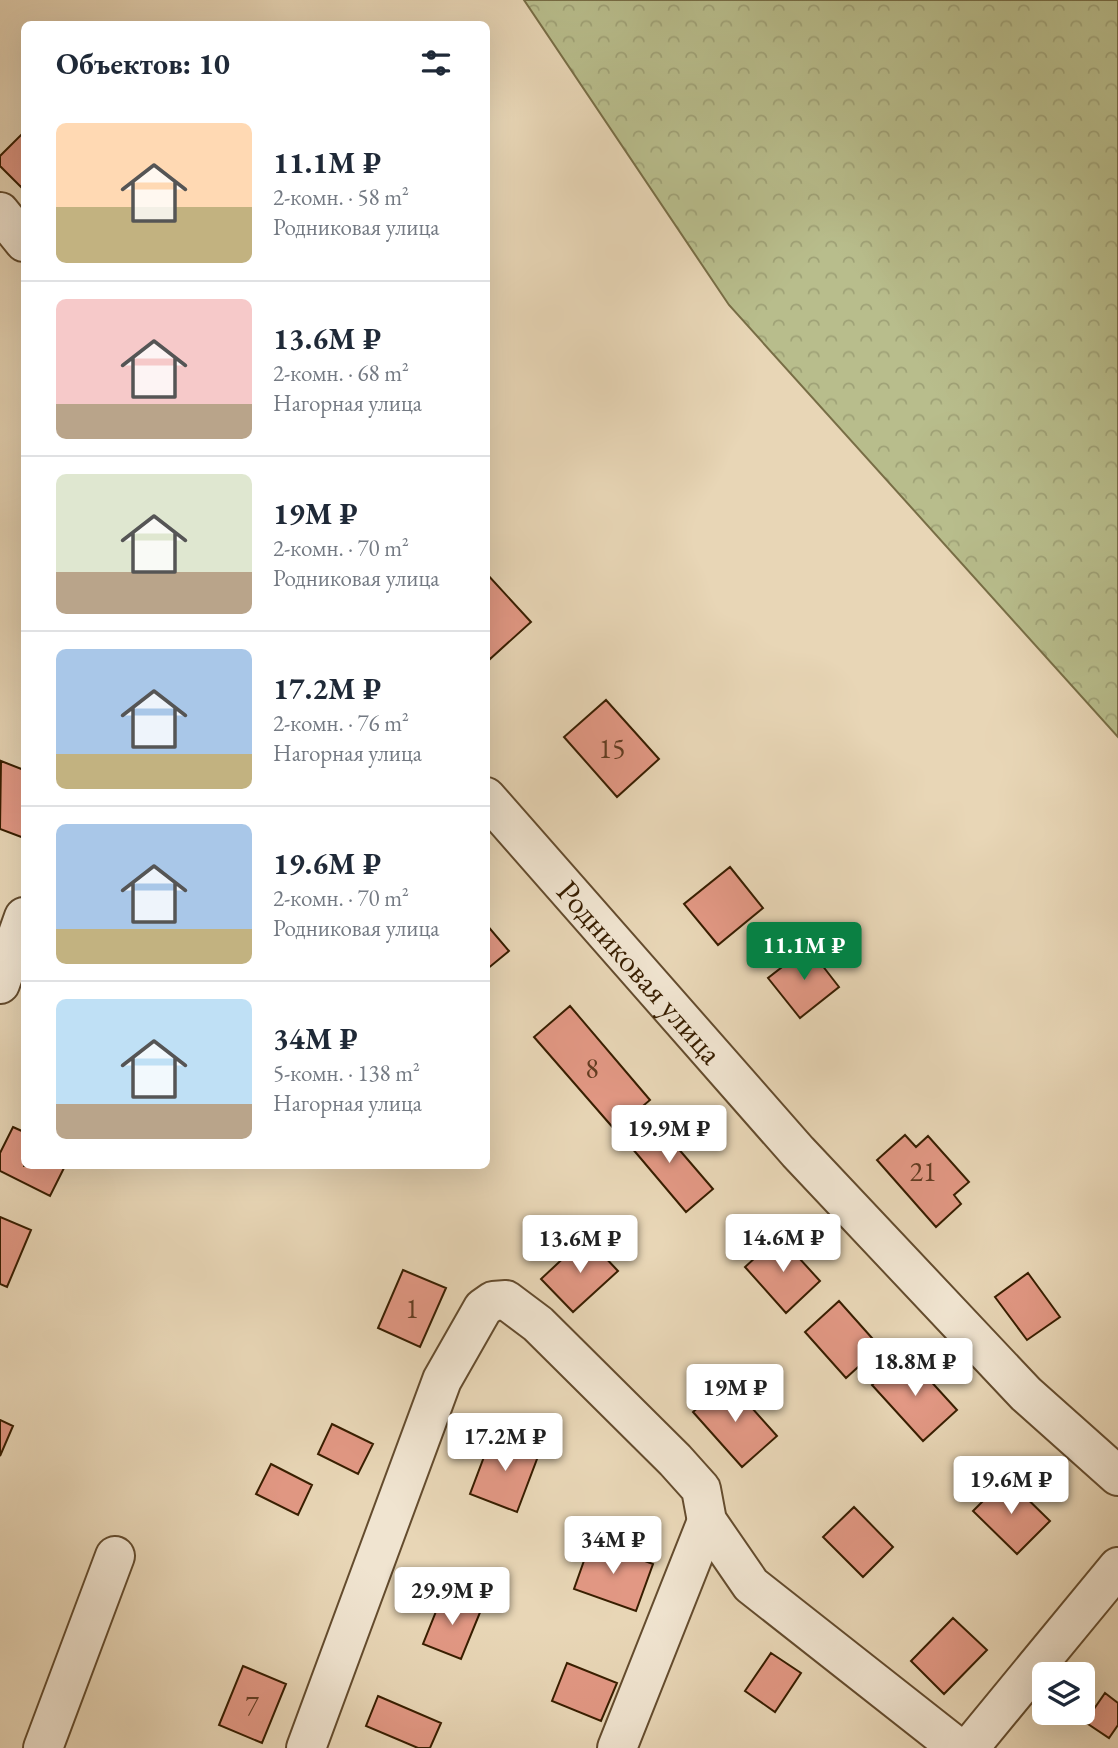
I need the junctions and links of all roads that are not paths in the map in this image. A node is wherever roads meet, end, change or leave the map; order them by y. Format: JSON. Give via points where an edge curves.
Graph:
{"nodes":[{"id":1,"x":0,"y":212,"type":"edge"},
{"id":2,"x":21,"y":238,"type":"edge"},
{"id":3,"x":490,"y":802,"type":"edge"},
{"id":4,"x":21,"y":926,"type":"edge"},
{"id":5,"x":0,"y":984,"type":"edge"},
{"id":6,"x":1118,"y":1476,"type":"edge"},
{"id":7,"x":707,"y":1521,"type":"junction"},
{"id":8,"x":115,"y":1556,"type":"dead end"},
{"id":9,"x":1118,"y":1567,"type":"edge"},
{"id":10,"x":43,"y":1748,"type":"edge"},
{"id":11,"x":306,"y":1748,"type":"edge"},
{"id":12,"x":617,"y":1748,"type":"edge"},
{"id":13,"x":958,"y":1748,"type":"edge"},
{"id":14,"x":969,"y":1748,"type":"edge"}],
"edges":[{"from":1,"to":2,"type":"street"},
{"from":3,"to":6,"type":"street","name":"Родниковая улица","via":[[798,1152],[1026,1394]]},
{"from":4,"to":5,"type":"street"},
{"from":7,"to":11,"type":"street","via":[[701,1489],[675,1460],[538,1324],[506,1300],[494,1301],[482,1308],[442,1380]]},
{"from":7,"to":12,"type":"street"},
{"from":7,"to":13,"type":"street","via":[[751,1585]]},
{"from":8,"to":10,"type":"street"},
{"from":9,"to":14,"type":"street"}]}
